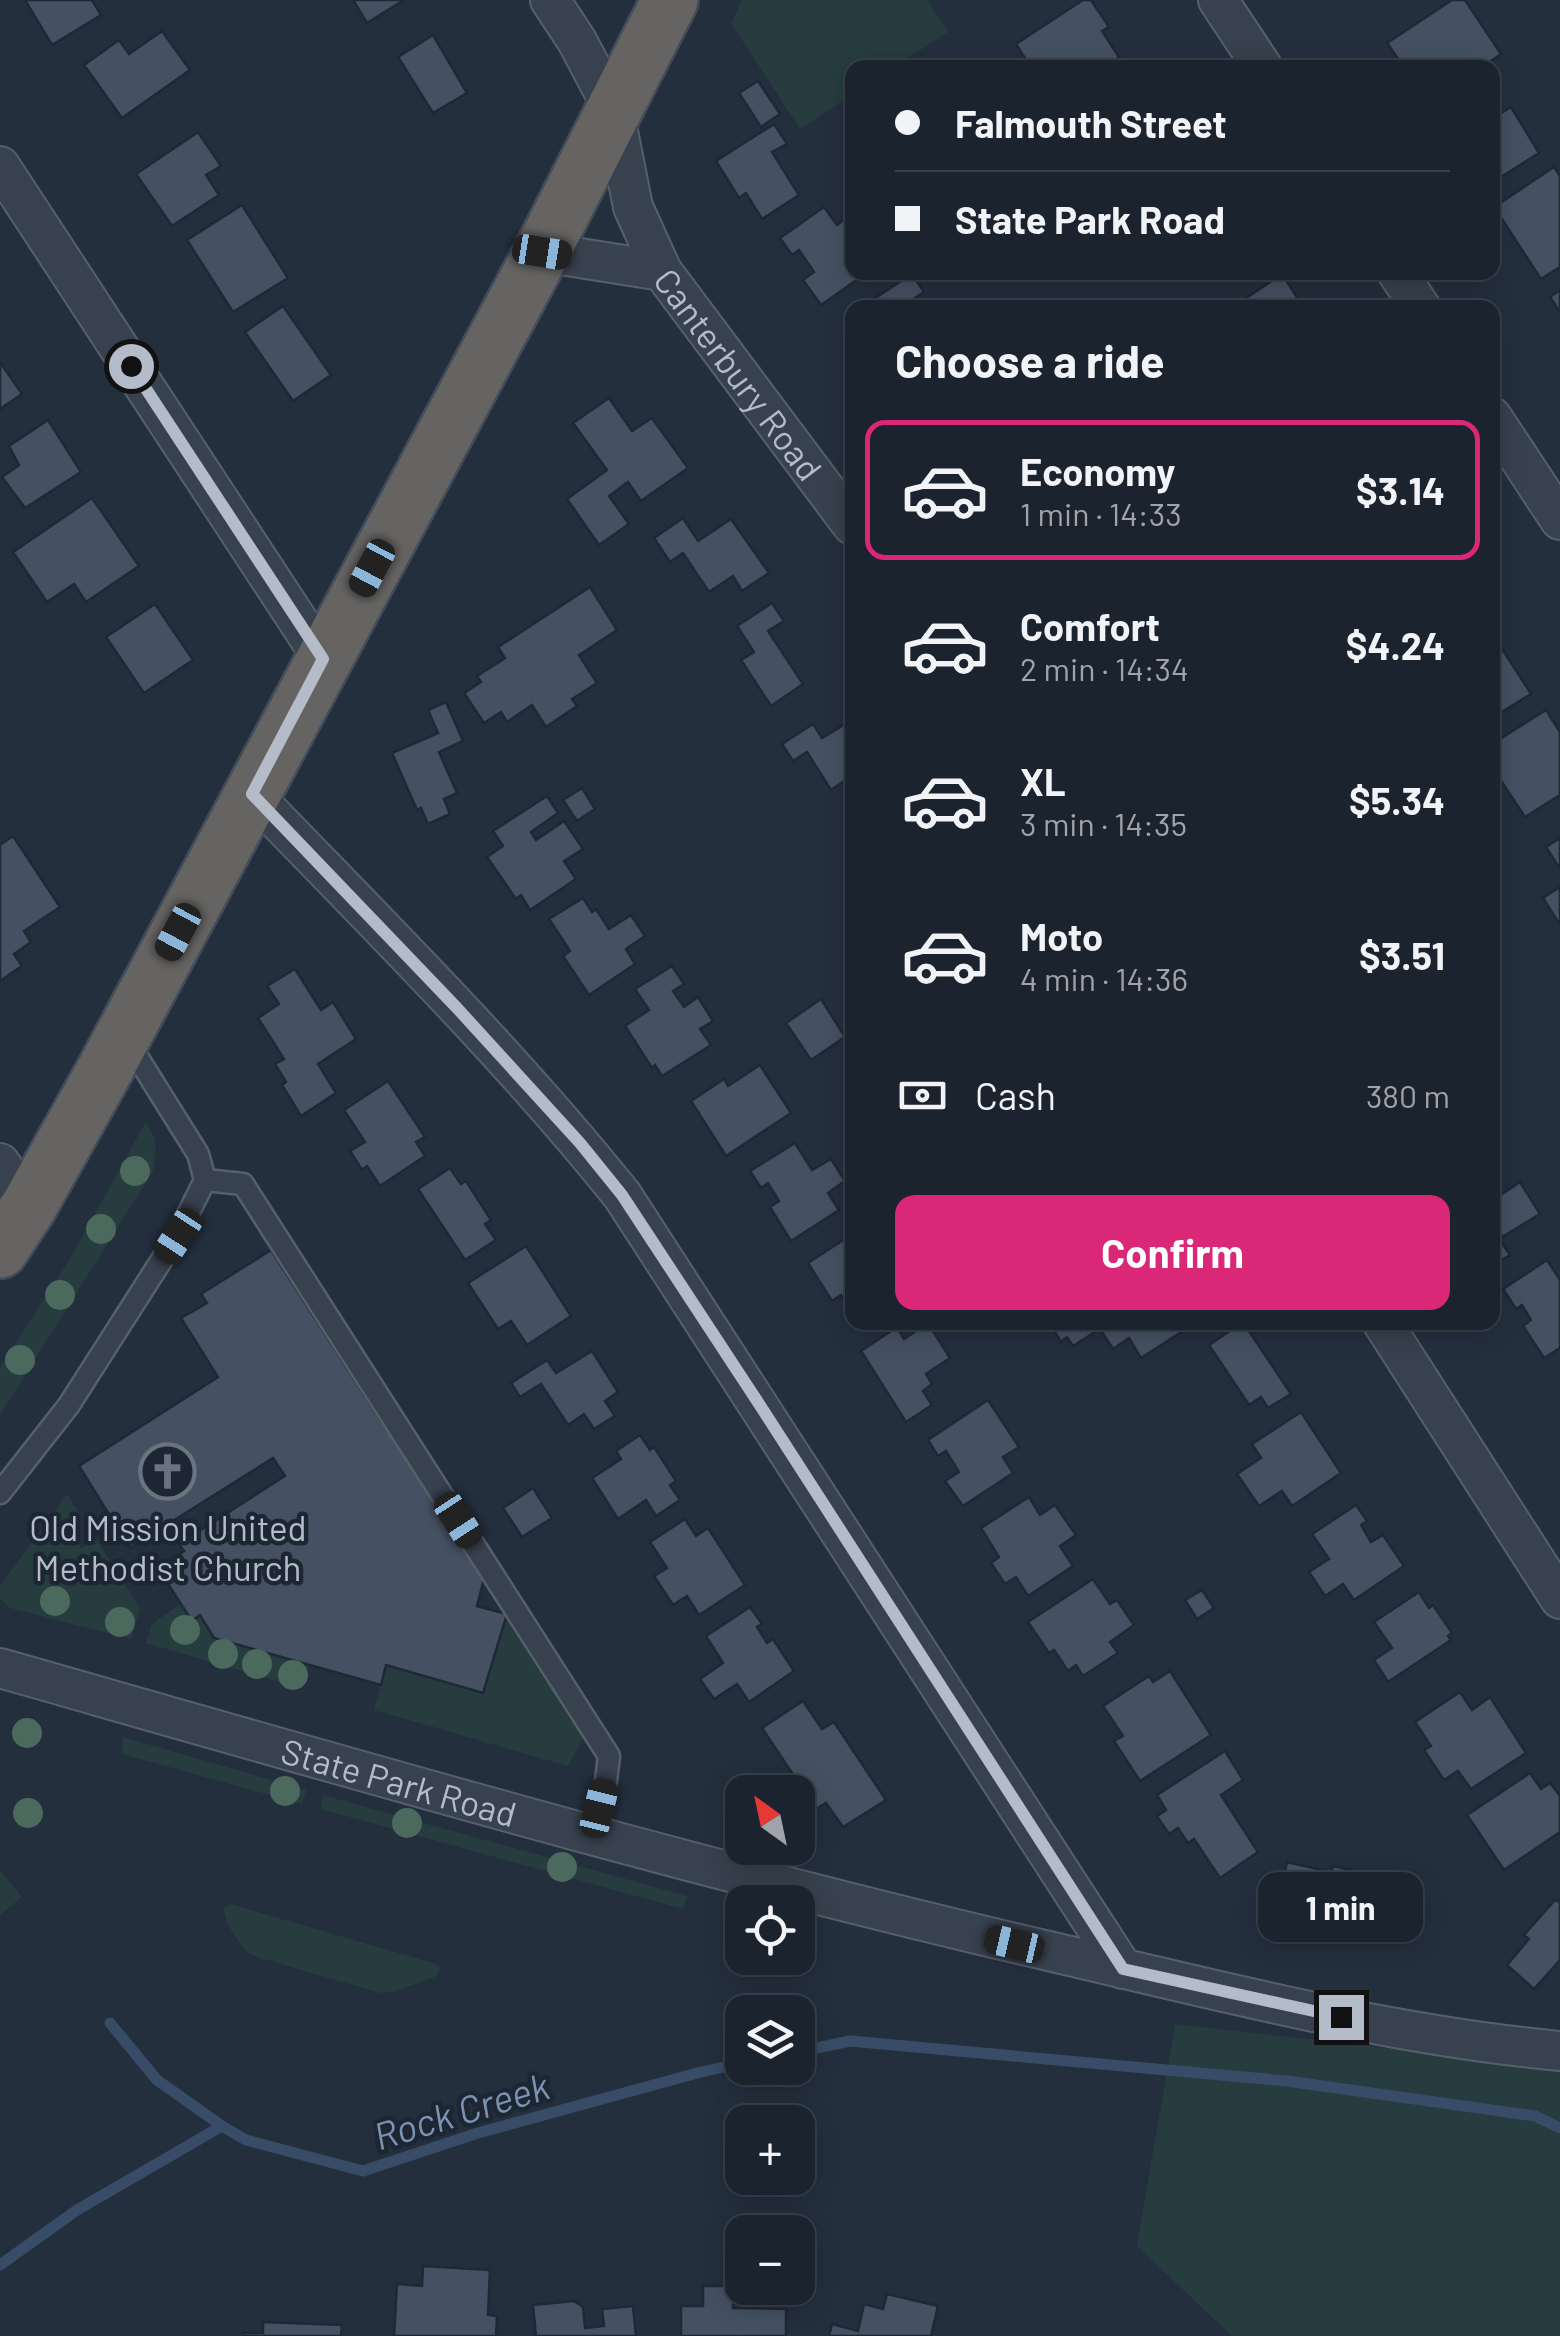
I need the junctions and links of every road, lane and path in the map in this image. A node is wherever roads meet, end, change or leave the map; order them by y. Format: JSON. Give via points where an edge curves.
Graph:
{"nodes":[{"id":1,"x":550,"y":0,"type":"edge"},
{"id":2,"x":670,"y":0,"type":"edge"},
{"id":3,"x":1218,"y":0,"type":"edge"},
{"id":4,"x":1258,"y":60,"type":"edge"},
{"id":5,"x":614,"y":111,"type":"junction"},
{"id":6,"x":0,"y":166,"type":"edge"},
{"id":7,"x":542,"y":252,"type":"junction"},
{"id":8,"x":662,"y":271,"type":"junction"},
{"id":9,"x":1500,"y":429,"type":"edge"},
{"id":10,"x":845,"y":516,"type":"edge"},
{"id":11,"x":1560,"y":520,"type":"edge"},
{"id":12,"x":323,"y":659,"type":"junction"},
{"id":13,"x":252,"y":794,"type":"junction"},
{"id":14,"x":124,"y":1035,"type":"junction"},
{"id":15,"x":204,"y":1180,"type":"junction"},
{"id":16,"x":10,"y":1206,"type":"edge"},
{"id":17,"x":1387,"y":1330,"type":"edge"},
{"id":18,"x":0,"y":1492,"type":"edge"},
{"id":19,"x":1560,"y":1598,"type":"edge"},
{"id":20,"x":0,"y":1668,"type":"edge"},
{"id":21,"x":592,"y":1836,"type":"junction"},
{"id":22,"x":1123,"y":1969,"type":"junction"},
{"id":23,"x":1560,"y":2051,"type":"edge"}],
"edges":[{"from":1,"to":5,"type":"street"},
{"from":2,"to":5,"type":"highway"},
{"from":3,"to":4,"type":"street"},
{"from":5,"to":7,"type":"highway"},
{"from":5,"to":8,"type":"street","via":[[633,206]]},
{"from":6,"to":12,"type":"street"},
{"from":7,"to":8,"type":"street","name":"Canterbury Road"},
{"from":7,"to":12,"type":"highway"},
{"from":8,"to":10,"type":"street","name":"Canterbury Road"},
{"from":9,"to":11,"type":"street"},
{"from":12,"to":13,"type":"highway"},
{"from":13,"to":14,"type":"highway"},
{"from":13,"to":22,"type":"street","via":[[470,1021],[622,1195]]},
{"from":14,"to":15,"type":"lane","via":[[198,1154]]},
{"from":14,"to":16,"type":"highway"},
{"from":15,"to":18,"type":"lane","via":[[178,1236],[69,1404]]},
{"from":15,"to":21,"type":"lane","via":[[243,1184],[609,1756]]},
{"from":17,"to":19,"type":"street"},
{"from":20,"to":21,"type":"street","name":"State Park Road"},
{"from":21,"to":22,"type":"street","name":"State Park Road"},
{"from":22,"to":23,"type":"street","name":"State Park Road","via":[[1378,2025]]}]}
